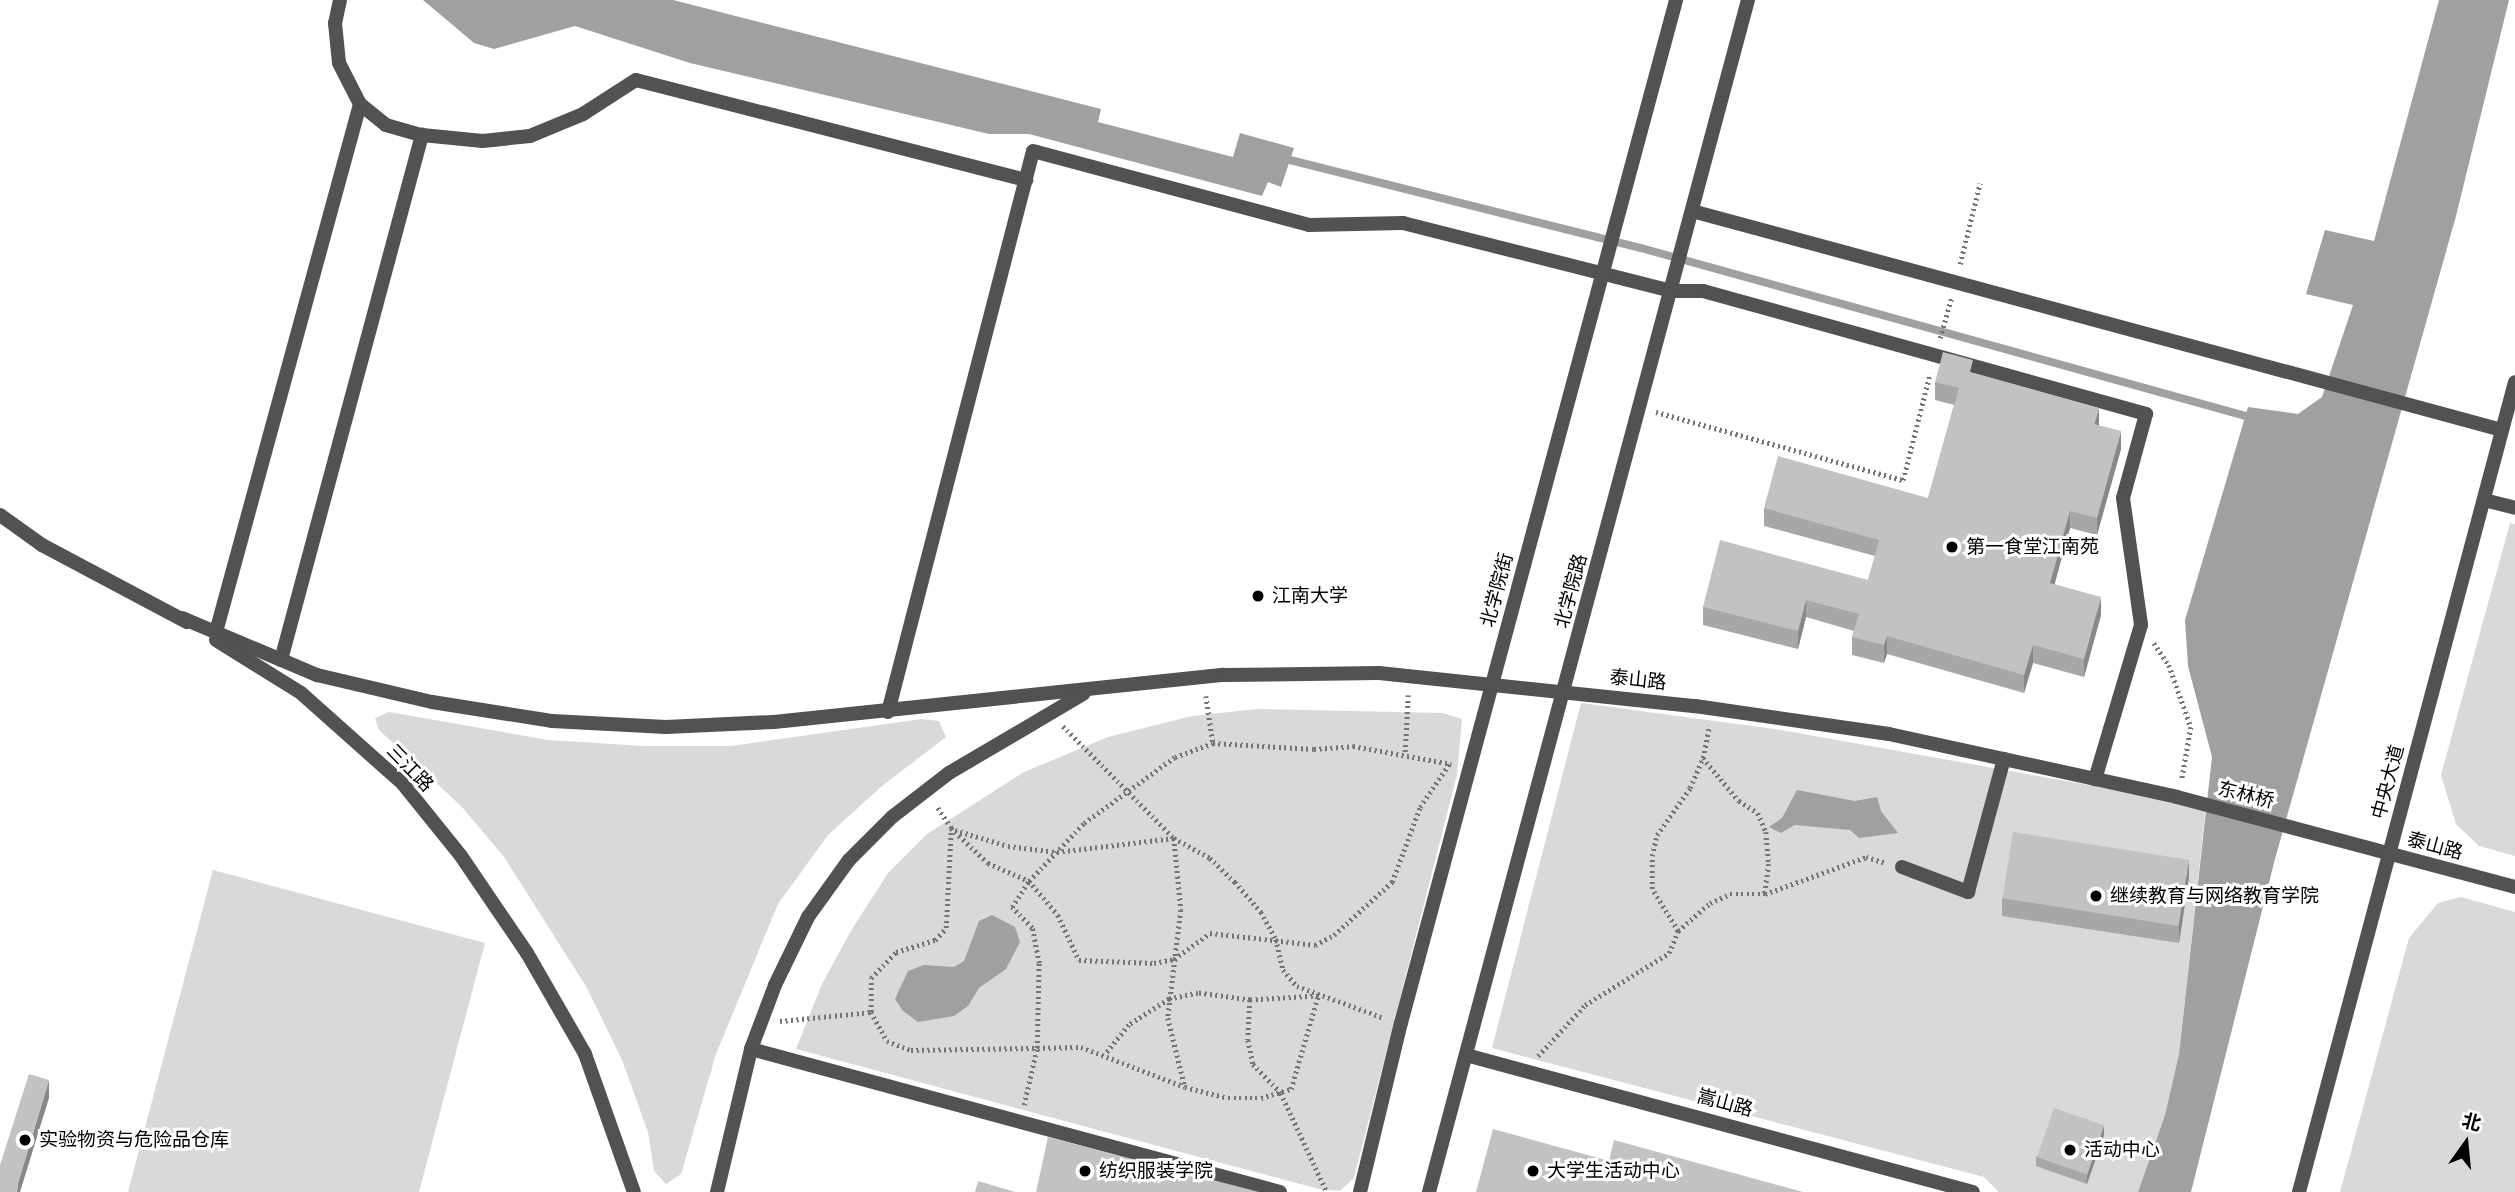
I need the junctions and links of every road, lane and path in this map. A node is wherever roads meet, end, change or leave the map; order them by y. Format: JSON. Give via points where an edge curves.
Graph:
{"nodes":[{"id":1,"x":340,"y":0,"type":"edge"},
{"id":2,"x":1676,"y":0,"type":"edge"},
{"id":3,"x":1748,"y":0,"type":"edge"},
{"id":4,"x":360,"y":104,"type":"junction"},
{"id":5,"x":422,"y":135,"type":"junction"},
{"id":6,"x":1026,"y":180,"type":"junction"},
{"id":7,"x":1980,"y":183,"type":"dead end"},
{"id":8,"x":1692,"y":211,"type":"junction"},
{"id":9,"x":1602,"y":274,"type":"junction"},
{"id":10,"x":1955,"y":284,"type":"junction"},
{"id":11,"x":1671,"y":291,"type":"junction"},
{"id":12,"x":1935,"y":356,"type":"junction"},
{"id":13,"x":2515,"y":382,"type":"edge"},
{"id":14,"x":1640,"y":407,"type":"junction"},
{"id":15,"x":2502,"y":430,"type":"junction"},
{"id":16,"x":2484,"y":500,"type":"junction"},
{"id":17,"x":2515,"y":508,"type":"edge"},
{"id":18,"x":0,"y":515,"type":"edge"},
{"id":19,"x":182,"y":618,"type":"junction"},
{"id":20,"x":2141,"y":625,"type":"junction"},
{"id":21,"x":216,"y":632,"type":"junction"},
{"id":22,"x":281,"y":660,"type":"junction"},
{"id":23,"x":1409,"y":676,"type":"junction"},
{"id":24,"x":1204,"y":678,"type":"junction"},
{"id":25,"x":1492,"y":685,"type":"junction"},
{"id":26,"x":1087,"y":692,"type":"junction"},
{"id":27,"x":1564,"y":692,"type":"junction"},
{"id":28,"x":1711,"y":708,"type":"junction"},
{"id":29,"x":888,"y":712,"type":"junction"},
{"id":30,"x":1050,"y":713,"type":"junction"},
{"id":31,"x":1213,"y":743,"type":"junction"},
{"id":32,"x":1405,"y":753,"type":"junction"},
{"id":33,"x":1703,"y":758,"type":"junction"},
{"id":34,"x":2004,"y":759,"type":"junction"},
{"id":35,"x":1449,"y":763,"type":"junction"},
{"id":36,"x":1469,"y":768,"type":"junction"},
{"id":37,"x":2095,"y":779,"type":"junction"},
{"id":38,"x":926,"y":791,"type":"junction"},
{"id":39,"x":1128,"y":791,"type":"junction"},
{"id":40,"x":2177,"y":797,"type":"junction"},
{"id":41,"x":951,"y":828,"type":"junction"},
{"id":42,"x":2305,"y":830,"type":"joint"},
{"id":43,"x":1174,"y":838,"type":"junction"},
{"id":44,"x":1057,"y":852,"type":"junction"},
{"id":45,"x":2389,"y":854,"type":"junction"},
{"id":46,"x":1902,"y":867,"type":"joint"},
{"id":47,"x":1029,"y":881,"type":"junction"},
{"id":48,"x":2515,"y":887,"type":"edge"},
{"id":49,"x":1765,"y":894,"type":"junction"},
{"id":50,"x":1678,"y":932,"type":"junction"},
{"id":51,"x":1276,"y":939,"type":"junction"},
{"id":52,"x":1174,"y":959,"type":"junction"},
{"id":53,"x":1318,"y":996,"type":"junction"},
{"id":54,"x":1169,"y":999,"type":"junction"},
{"id":55,"x":1250,"y":1000,"type":"junction"},
{"id":56,"x":871,"y":1012,"type":"junction"},
{"id":57,"x":761,"y":1022,"type":"junction"},
{"id":58,"x":1401,"y":1023,"type":"junction"},
{"id":59,"x":1037,"y":1048,"type":"junction"},
{"id":60,"x":751,"y":1049,"type":"junction"},
{"id":61,"x":1105,"y":1055,"type":"junction"},
{"id":62,"x":1466,"y":1055,"type":"junction"},
{"id":63,"x":1524,"y":1070,"type":"junction"},
{"id":64,"x":1185,"y":1087,"type":"junction"},
{"id":65,"x":1281,"y":1093,"type":"junction"},
{"id":66,"x":1020,"y":1122,"type":"junction"},
{"id":67,"x":634,"y":1192,"type":"edge"},
{"id":68,"x":717,"y":1192,"type":"edge"},
{"id":69,"x":1280,"y":1192,"type":"edge"},
{"id":70,"x":1327,"y":1192,"type":"edge"},
{"id":71,"x":1360,"y":1192,"type":"edge"},
{"id":72,"x":1429,"y":1192,"type":"edge"},
{"id":73,"x":1973,"y":1192,"type":"edge"},
{"id":74,"x":2299,"y":1192,"type":"edge"}],
"edges":[{"from":1,"to":4,"type":"street","via":[[335,23],[339,63]]},
{"from":2,"to":9,"type":"street","name":"北学院街"},
{"from":3,"to":8,"type":"street","name":"北学院路"},
{"from":4,"to":5,"type":"street","via":[[386,125]]},
{"from":4,"to":21,"type":"street"},
{"from":5,"to":6,"type":"street","via":[[483,141],[530,136],[583,114],[636,80]]},
{"from":5,"to":22,"type":"street"},
{"from":6,"to":9,"type":"street","via":[[1033,151],[1310,225],[1403,223]]},
{"from":6,"to":29,"type":"street"},
{"from":7,"to":10,"type":"path"},
{"from":8,"to":10,"type":"street"},
{"from":8,"to":11,"type":"street","name":"北学院路"},
{"from":9,"to":11,"type":"street"},
{"from":9,"to":25,"type":"street","name":"北学院街"},
{"from":10,"to":12,"type":"path"},
{"from":10,"to":15,"type":"street"},
{"from":11,"to":12,"type":"street","via":[[1703,291]]},
{"from":11,"to":14,"type":"street","name":"北学院路"},
{"from":12,"to":14,"type":"path","via":[[1903,480]]},
{"from":12,"to":20,"type":"street","via":[[2146,414],[2123,498]]},
{"from":13,"to":15,"type":"street","name":"中央大道"},
{"from":14,"to":27,"type":"street","name":"北学院路"},
{"from":15,"to":16,"type":"street","name":"中央大道"},
{"from":16,"to":17,"type":"street"},
{"from":16,"to":45,"type":"street","name":"中央大道"},
{"from":18,"to":19,"type":"street","name":"三江路","via":[[42,545]]},
{"from":19,"to":21,"type":"street","name":"泰山路"},
{"from":19,"to":67,"type":"street","name":"三江路","via":[[301,693],[403,784],[453,846],[527,953],[585,1054]]},
{"from":20,"to":37,"type":"street"},
{"from":20,"to":40,"type":"path","via":[[2169,665],[2191,727]]},
{"from":21,"to":22,"type":"street","name":"泰山路"},
{"from":22,"to":29,"type":"street","name":"泰山路","via":[[317,675],[432,702],[552,721],[666,727]]},
{"from":23,"to":24,"type":"street","name":"泰山路"},
{"from":23,"to":25,"type":"street","name":"泰山路"},
{"from":23,"to":32,"type":"path"},
{"from":24,"to":26,"type":"street","name":"泰山路"},
{"from":24,"to":31,"type":"path"},
{"from":25,"to":27,"type":"street","name":"泰山路"},
{"from":25,"to":36,"type":"street","name":"北学院街"},
{"from":26,"to":29,"type":"street","name":"泰山路"},
{"from":26,"to":30,"type":"street"},
{"from":27,"to":28,"type":"street","name":"泰山路"},
{"from":27,"to":62,"type":"street","name":"北学院路"},
{"from":28,"to":33,"type":"path"},
{"from":28,"to":34,"type":"street","name":"泰山路","via":[[1889,734]]},
{"from":30,"to":38,"type":"street"},
{"from":30,"to":39,"type":"path"},
{"from":31,"to":32,"type":"path","via":[[1314,749],[1353,746]]},
{"from":31,"to":39,"type":"path","via":[[1175,757]]},
{"from":32,"to":35,"type":"path"},
{"from":33,"to":49,"type":"path","via":[[1739,801],[1758,813],[1766,832],[1769,864]]},
{"from":33,"to":50,"type":"path","via":[[1690,788],[1657,835],[1652,856],[1652,889]]},
{"from":34,"to":37,"type":"street","name":"泰山路"},
{"from":34,"to":46,"type":"street","via":[[1968,892]]},
{"from":35,"to":36,"type":"path"},
{"from":35,"to":51,"type":"path","via":[[1420,807],[1392,882],[1334,935],[1315,945]]},
{"from":36,"to":58,"type":"street","name":"北学院街"},
{"from":37,"to":40,"type":"street","name":"泰山路"},
{"from":38,"to":41,"type":"path"},
{"from":38,"to":57,"type":"street","via":[[849,860],[808,917]]},
{"from":39,"to":43,"type":"path"},
{"from":39,"to":44,"type":"path","via":[[1084,823]]},
{"from":40,"to":42,"type":"street","name":"东林桥"},
{"from":41,"to":44,"type":"path","via":[[1008,846]]},
{"from":41,"to":47,"type":"path","via":[[988,863]]},
{"from":41,"to":56,"type":"path","via":[[946,928],[935,940],[896,952],[871,978]]},
{"from":42,"to":45,"type":"street","name":"泰山路"},
{"from":43,"to":44,"type":"path"},
{"from":43,"to":51,"type":"path","via":[[1210,858],[1235,882],[1261,912]]},
{"from":43,"to":52,"type":"path","via":[[1182,884]]},
{"from":44,"to":47,"type":"path"},
{"from":45,"to":48,"type":"street","name":"泰山路"},
{"from":45,"to":74,"type":"street","name":"中央大道"},
{"from":46,"to":49,"type":"path","via":[[1866,857]]},
{"from":47,"to":52,"type":"path","via":[[1058,915],[1079,960],[1154,963]]},
{"from":47,"to":59,"type":"path","via":[[1012,907],[1032,928],[1039,963]]},
{"from":49,"to":50,"type":"path","via":[[1730,894],[1710,904]]},
{"from":50,"to":63,"type":"path","via":[[1670,953],[1585,1005]]},
{"from":51,"to":52,"type":"path","via":[[1210,933]]},
{"from":51,"to":53,"type":"path","via":[[1283,970],[1297,986]]},
{"from":52,"to":54,"type":"path"},
{"from":53,"to":55,"type":"path"},
{"from":53,"to":58,"type":"path"},
{"from":53,"to":65,"type":"path","via":[[1291,1089]]},
{"from":54,"to":55,"type":"path","via":[[1198,993]]},
{"from":54,"to":61,"type":"path","via":[[1129,1025]]},
{"from":54,"to":64,"type":"path","via":[[1168,1018]]},
{"from":55,"to":65,"type":"path","via":[[1248,1040],[1253,1064]]},
{"from":56,"to":57,"type":"path"},
{"from":56,"to":59,"type":"path","via":[[887,1041],[911,1050]]},
{"from":57,"to":60,"type":"street"},
{"from":58,"to":71,"type":"street","name":"北学院街"},
{"from":59,"to":61,"type":"path","via":[[1081,1047]]},
{"from":59,"to":66,"type":"path"},
{"from":60,"to":66,"type":"street"},
{"from":60,"to":68,"type":"street"},
{"from":61,"to":64,"type":"path"},
{"from":62,"to":63,"type":"street","name":"嵩山路"},
{"from":62,"to":72,"type":"street","name":"北学院路"},
{"from":63,"to":73,"type":"street","name":"嵩山路"},
{"from":64,"to":65,"type":"path","via":[[1228,1098]]},
{"from":65,"to":70,"type":"path"},
{"from":66,"to":69,"type":"street"}]}
